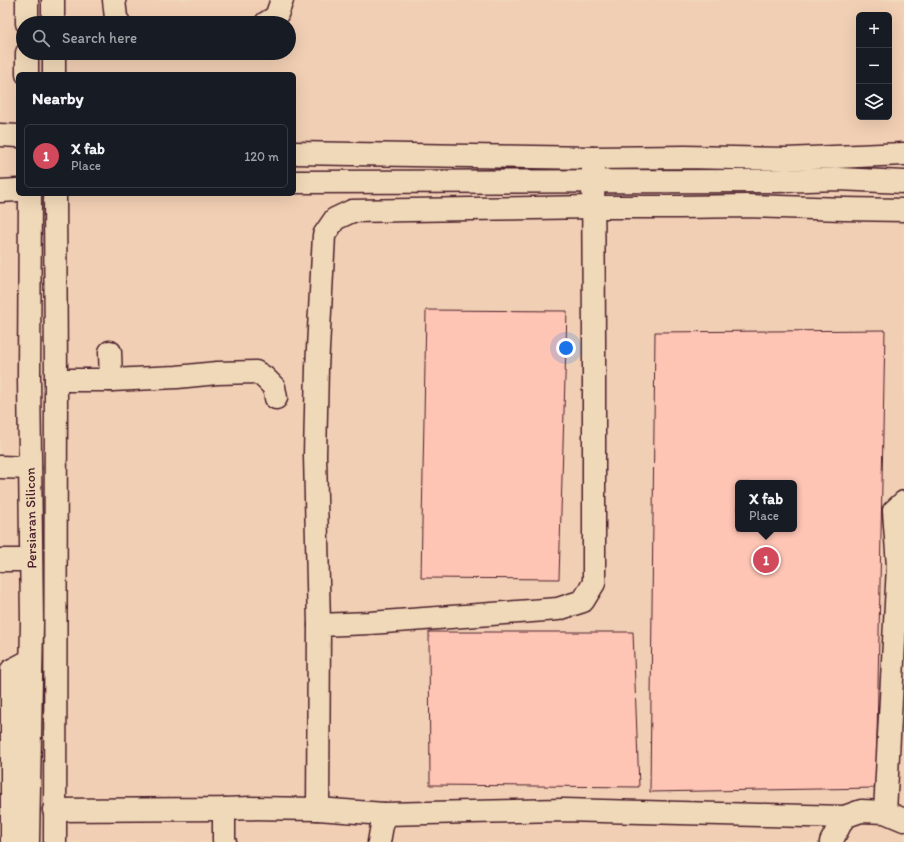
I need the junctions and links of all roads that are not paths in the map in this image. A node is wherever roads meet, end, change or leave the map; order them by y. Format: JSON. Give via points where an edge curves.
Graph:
{"nodes":[{"id":1,"x":27,"y":0,"type":"edge"},
{"id":2,"x":53,"y":0,"type":"edge"},
{"id":3,"x":114,"y":0,"type":"edge"},
{"id":4,"x":282,"y":0,"type":"edge"},
{"id":5,"x":27,"y":16,"type":"edge"},
{"id":6,"x":53,"y":16,"type":"edge"},
{"id":7,"x":116,"y":16,"type":"edge"},
{"id":8,"x":276,"y":16,"type":"edge"},
{"id":9,"x":27,"y":60,"type":"edge"},
{"id":10,"x":54,"y":60,"type":"edge"},
{"id":11,"x":27,"y":72,"type":"edge"},
{"id":12,"x":54,"y":72,"type":"edge"},
{"id":13,"x":0,"y":135,"type":"edge"},
{"id":14,"x":16,"y":136,"type":"edge"},
{"id":15,"x":296,"y":153,"type":"edge"},
{"id":16,"x":904,"y":154,"type":"edge"},
{"id":17,"x":593,"y":158,"type":"junction"},
{"id":18,"x":593,"y":181,"type":"junction"},
{"id":19,"x":296,"y":182,"type":"edge"},
{"id":20,"x":904,"y":182,"type":"edge"},
{"id":21,"x":16,"y":190,"type":"edge"},
{"id":22,"x":0,"y":191,"type":"edge"},
{"id":23,"x":30,"y":196,"type":"edge"},
{"id":24,"x":55,"y":196,"type":"edge"},
{"id":25,"x":594,"y":207,"type":"junction"},
{"id":26,"x":904,"y":210,"type":"edge"},
{"id":27,"x":110,"y":352,"type":"dead end"},
{"id":28,"x":56,"y":380,"type":"junction"},
{"id":29,"x":111,"y":380,"type":"junction"},
{"id":30,"x":276,"y":398,"type":"dead end"},
{"id":31,"x":0,"y":467,"type":"edge"},
{"id":32,"x":30,"y":468,"type":"junction"},
{"id":33,"x":904,"y":502,"type":"edge"},
{"id":34,"x":0,"y":560,"type":"edge"},
{"id":35,"x":31,"y":560,"type":"junction"},
{"id":36,"x":319,"y":625,"type":"junction"},
{"id":37,"x":31,"y":660,"type":"junction"},
{"id":38,"x":6,"y":672,"type":"edge"},
{"id":39,"x":224,"y":809,"type":"junction"},
{"id":40,"x":318,"y":809,"type":"junction"},
{"id":41,"x":54,"y":810,"type":"junction"},
{"id":42,"x":384,"y":814,"type":"junction"},
{"id":43,"x":895,"y":816,"type":"edge"},
{"id":44,"x":844,"y":817,"type":"junction"},
{"id":45,"x":12,"y":842,"type":"edge"},
{"id":46,"x":28,"y":842,"type":"edge"},
{"id":47,"x":55,"y":842,"type":"edge"},
{"id":48,"x":225,"y":842,"type":"edge"},
{"id":49,"x":379,"y":842,"type":"edge"},
{"id":50,"x":831,"y":842,"type":"edge"}],
"edges":[{"from":1,"to":5,"type":"street"},
{"from":2,"to":6,"type":"street"},
{"from":3,"to":7,"type":"street"},
{"from":4,"to":8,"type":"street"},
{"from":9,"to":11,"type":"street"},
{"from":10,"to":12,"type":"street"},
{"from":13,"to":14,"type":"street"},
{"from":15,"to":17,"type":"street"},
{"from":16,"to":17,"type":"street","via":[[787,159]]},
{"from":17,"to":18,"type":"street"},
{"from":18,"to":19,"type":"street"},
{"from":18,"to":20,"type":"street","via":[[838,179]]},
{"from":18,"to":25,"type":"street"},
{"from":21,"to":22,"type":"street"},
{"from":23,"to":32,"type":"street","name":"Persiaran Silicon"},
{"from":24,"to":28,"type":"street","name":"Persiaran Silicon"},
{"from":25,"to":26,"type":"street","via":[[747,206]]},
{"from":25,"to":36,"type":"street","via":[[594,584],[583,601],[558,609]]},
{"from":25,"to":36,"type":"street","via":[[352,211],[335,219],[324,235],[315,455]]},
{"from":27,"to":29,"type":"street"},
{"from":28,"to":29,"type":"street"},
{"from":28,"to":41,"type":"street","name":"Persiaran Silicon"},
{"from":29,"to":30,"type":"street","via":[[256,372],[264,376],[274,387]]},
{"from":31,"to":32,"type":"street"},
{"from":32,"to":35,"type":"street","name":"Persiaran Silicon"},
{"from":33,"to":43,"type":"street","via":[[894,511],[898,566]]},
{"from":34,"to":35,"type":"street"},
{"from":35,"to":37,"type":"street","name":"Persiaran Silicon"},
{"from":36,"to":40,"type":"street"},
{"from":37,"to":38,"type":"street"},
{"from":37,"to":46,"type":"street","name":"Persiaran Silicon"},
{"from":38,"to":45,"type":"street"},
{"from":39,"to":40,"type":"street"},
{"from":39,"to":41,"type":"street"},
{"from":39,"to":48,"type":"street"},
{"from":40,"to":42,"type":"street"},
{"from":41,"to":47,"type":"street","name":"Persiaran Silicon"},
{"from":42,"to":44,"type":"street","via":[[562,810]]},
{"from":42,"to":49,"type":"street"},
{"from":43,"to":44,"type":"street","via":[[861,811]]},
{"from":44,"to":50,"type":"street"}]}
